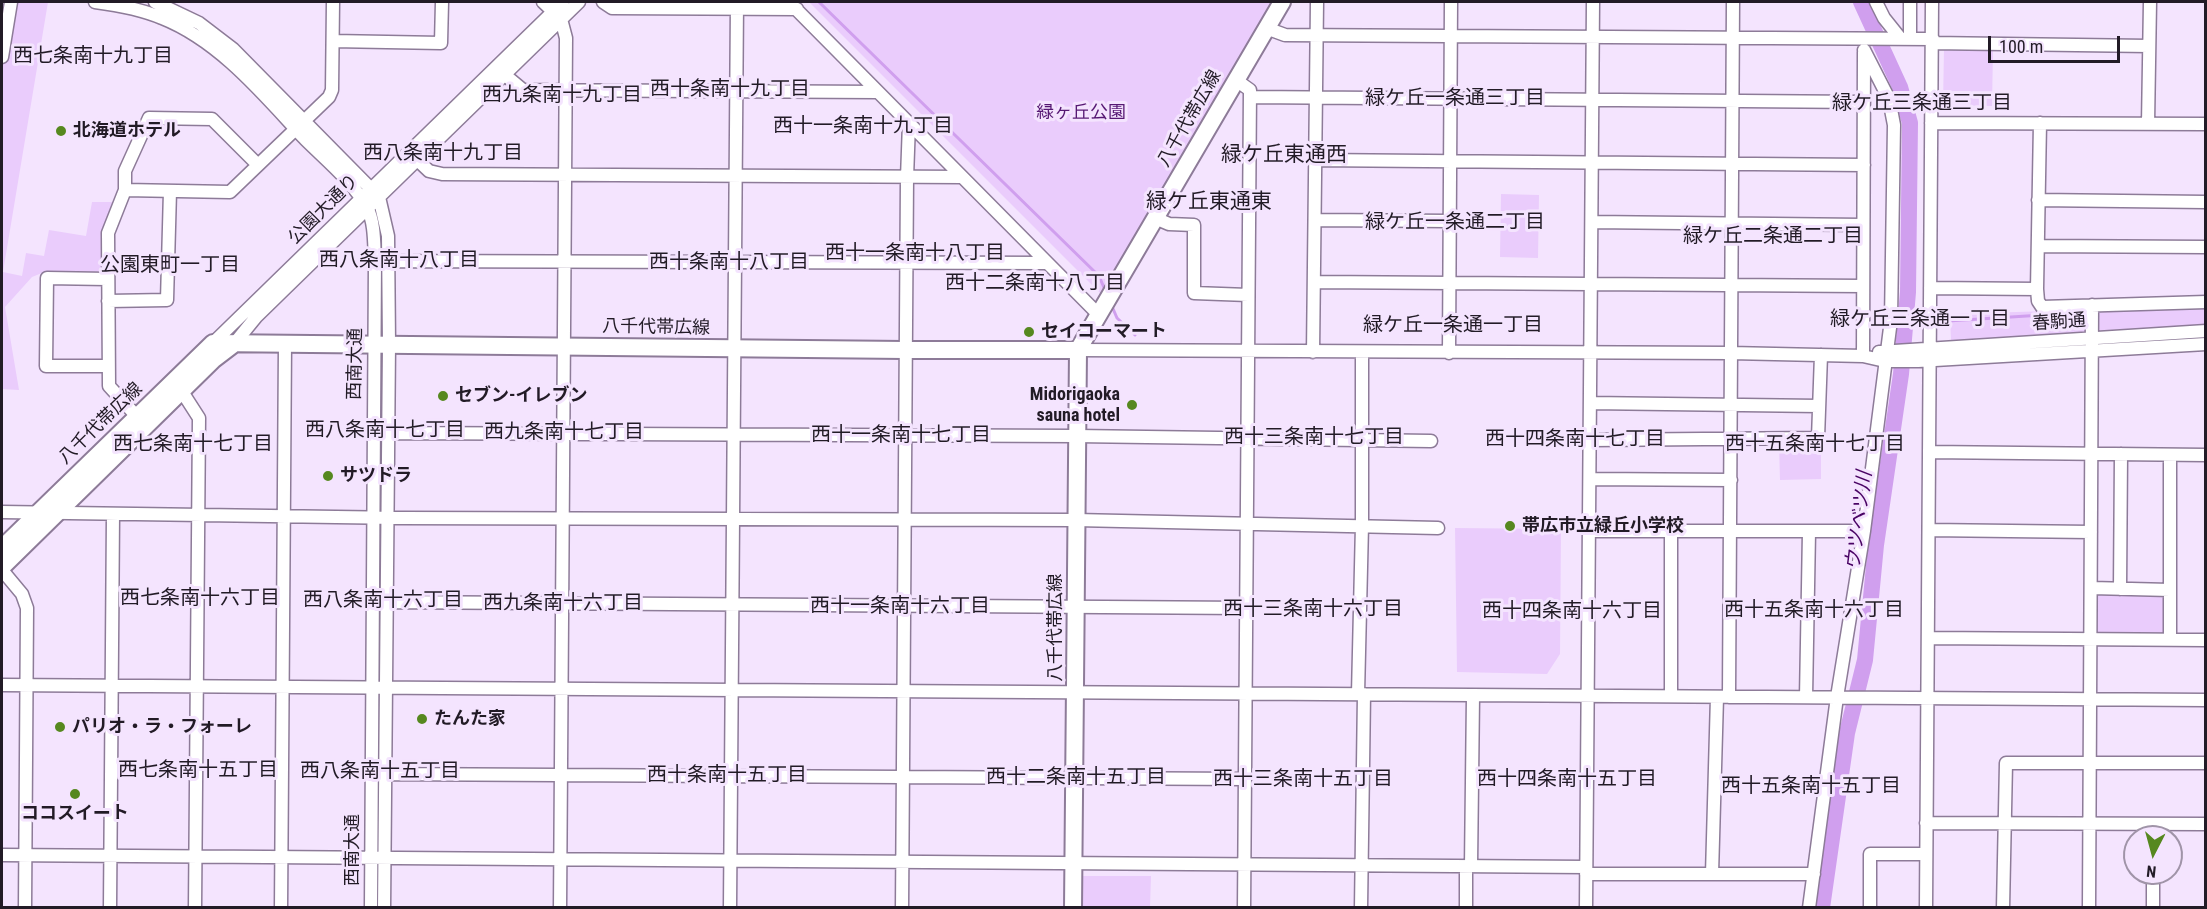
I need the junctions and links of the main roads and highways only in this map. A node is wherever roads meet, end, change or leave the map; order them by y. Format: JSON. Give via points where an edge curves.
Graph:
{"nodes":[{"id":1,"x":1282,"y":2,"type":"edge"},
{"id":2,"x":234,"y":344,"type":"junction"},
{"id":3,"x":1078,"y":350,"type":"junction"},
{"id":4,"x":141,"y":421,"type":"junction"},
{"id":5,"x":2,"y":548,"type":"edge"},
{"id":6,"x":2,"y":568,"type":"edge"},
{"id":7,"x":1073,"y":908,"type":"edge"}],
"edges":[{"from":1,"to":3,"type":"main road","name":"八千代帯広線"},
{"from":2,"to":3,"type":"main road","name":"八千代帯広線"},
{"from":2,"to":4,"type":"main road","name":"八千代帯広線"},
{"from":2,"to":4,"type":"main road","name":"八千代帯広線","via":[[213,343]]},
{"from":3,"to":7,"type":"main road","name":"八千代帯広線"},
{"from":4,"to":5,"type":"main road","name":"八千代帯広線"},
{"from":4,"to":6,"type":"main road","name":"八千代帯広線"}]}
